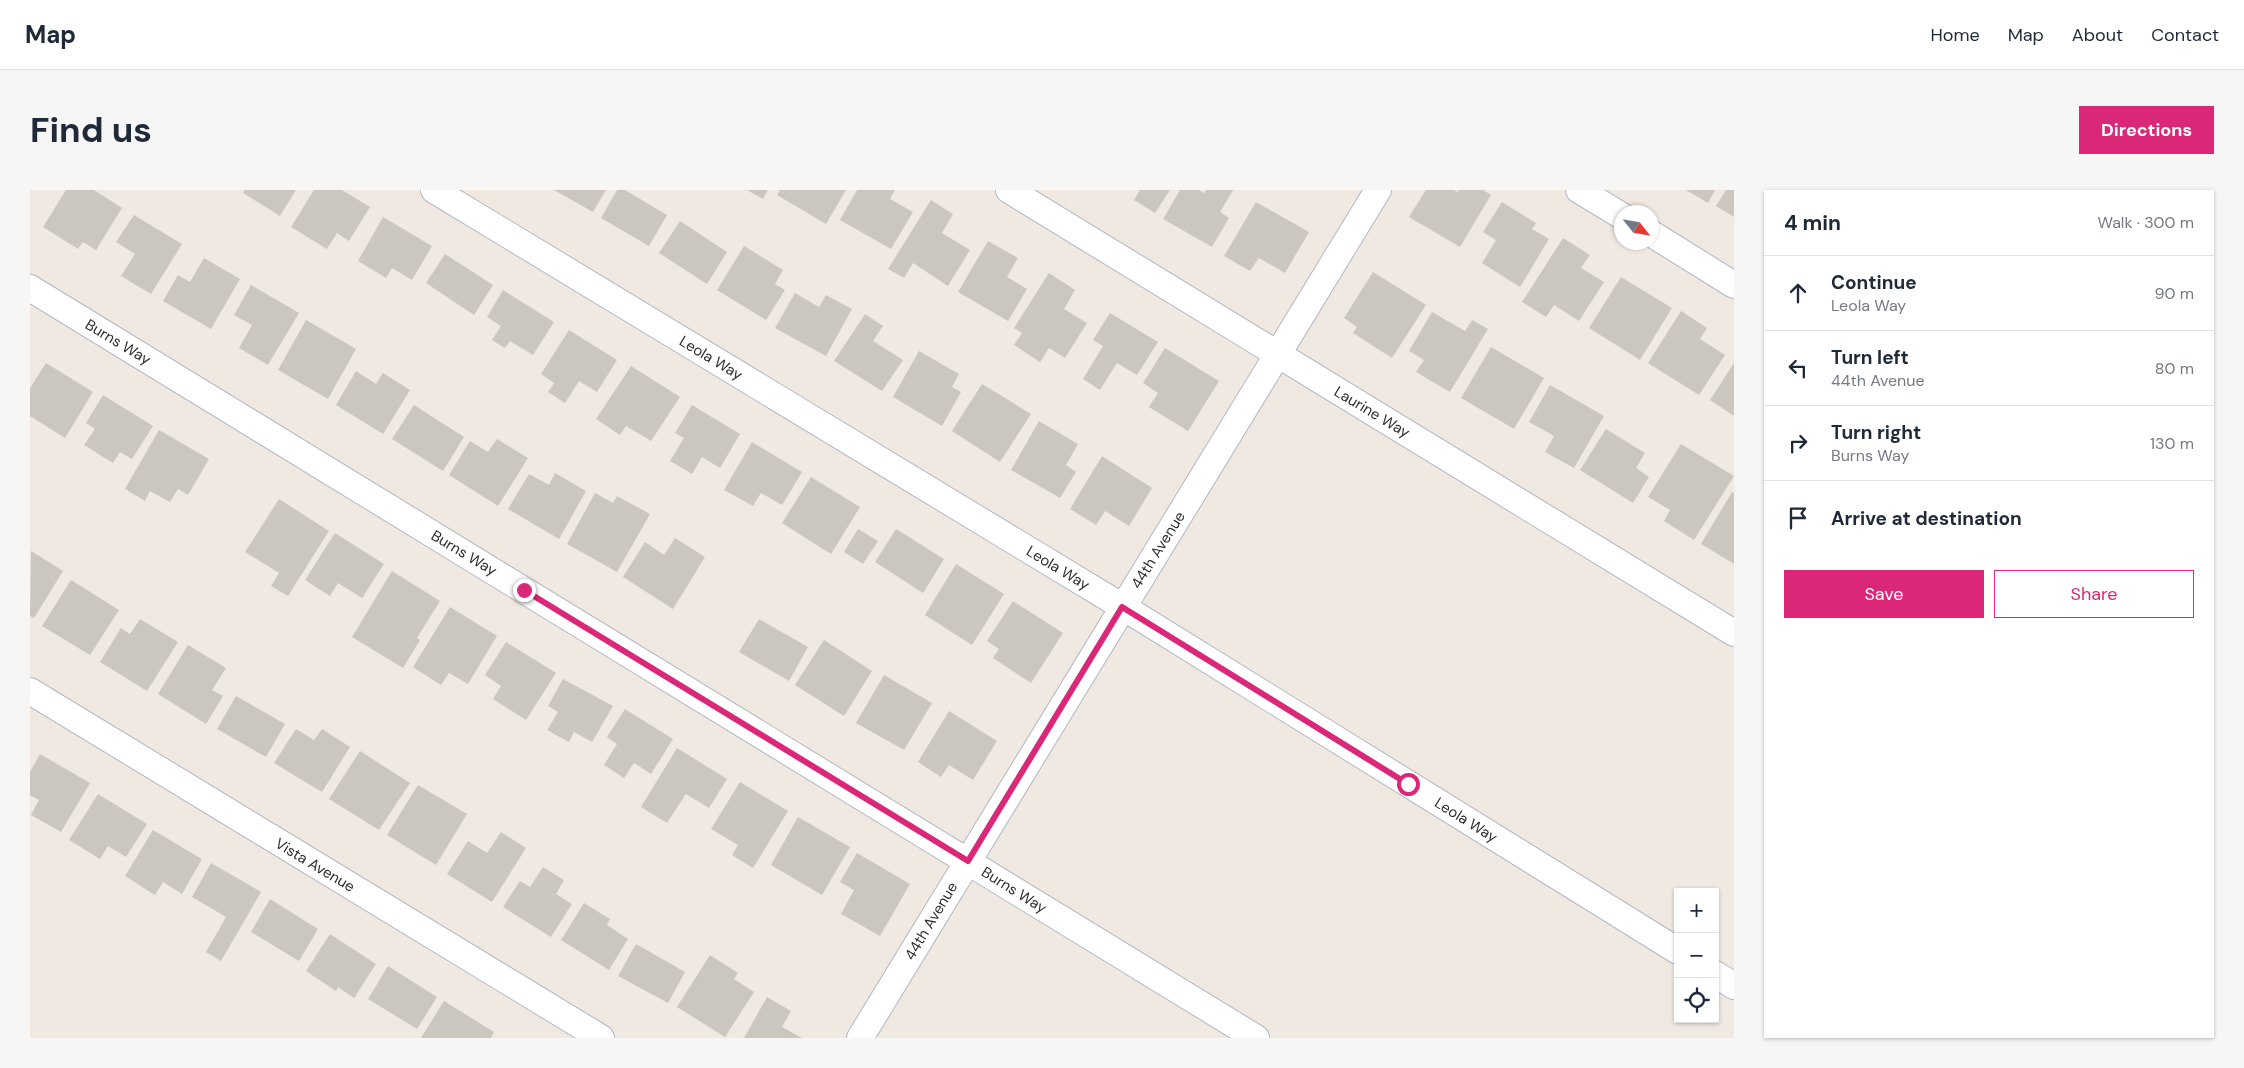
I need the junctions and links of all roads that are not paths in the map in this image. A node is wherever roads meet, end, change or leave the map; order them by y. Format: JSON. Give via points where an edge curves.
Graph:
{"nodes":[{"id":1,"x":434,"y":190,"type":"edge"},
{"id":2,"x":1009,"y":190,"type":"edge"},
{"id":3,"x":1378,"y":190,"type":"edge"},
{"id":4,"x":1579,"y":190,"type":"edge"},
{"id":5,"x":1614,"y":211,"type":"edge"},
{"id":6,"x":1659,"y":238,"type":"edge"},
{"id":7,"x":1734,"y":285,"type":"edge"},
{"id":8,"x":30,"y":288,"type":"edge"},
{"id":9,"x":1278,"y":354,"type":"junction"},
{"id":10,"x":1122,"y":607,"type":"junction"},
{"id":11,"x":1734,"y":633,"type":"edge"},
{"id":12,"x":30,"y":691,"type":"edge"},
{"id":13,"x":968,"y":861,"type":"junction"},
{"id":14,"x":1674,"y":949,"type":"edge"},
{"id":15,"x":1719,"y":977,"type":"edge"},
{"id":16,"x":1734,"y":986,"type":"edge"},
{"id":17,"x":600,"y":1038,"type":"edge"},
{"id":18,"x":860,"y":1038,"type":"edge"},
{"id":19,"x":1256,"y":1038,"type":"edge"}],
"edges":[{"from":1,"to":10,"type":"street","name":"Leola Way"},
{"from":2,"to":9,"type":"street","name":"Laurine Way"},
{"from":3,"to":9,"type":"street","name":"44th Avenue"},
{"from":4,"to":5,"type":"street"},
{"from":6,"to":7,"type":"street"},
{"from":8,"to":13,"type":"street","name":"Burns Way"},
{"from":9,"to":10,"type":"street","name":"44th Avenue"},
{"from":9,"to":11,"type":"street","name":"Laurine Way"},
{"from":10,"to":13,"type":"street","name":"44th Avenue"},
{"from":10,"to":14,"type":"street","name":"Leola Way"},
{"from":12,"to":17,"type":"street","name":"Vista Avenue"},
{"from":13,"to":18,"type":"street","name":"44th Avenue"},
{"from":13,"to":19,"type":"street","name":"Burns Way"},
{"from":15,"to":16,"type":"street"}]}
